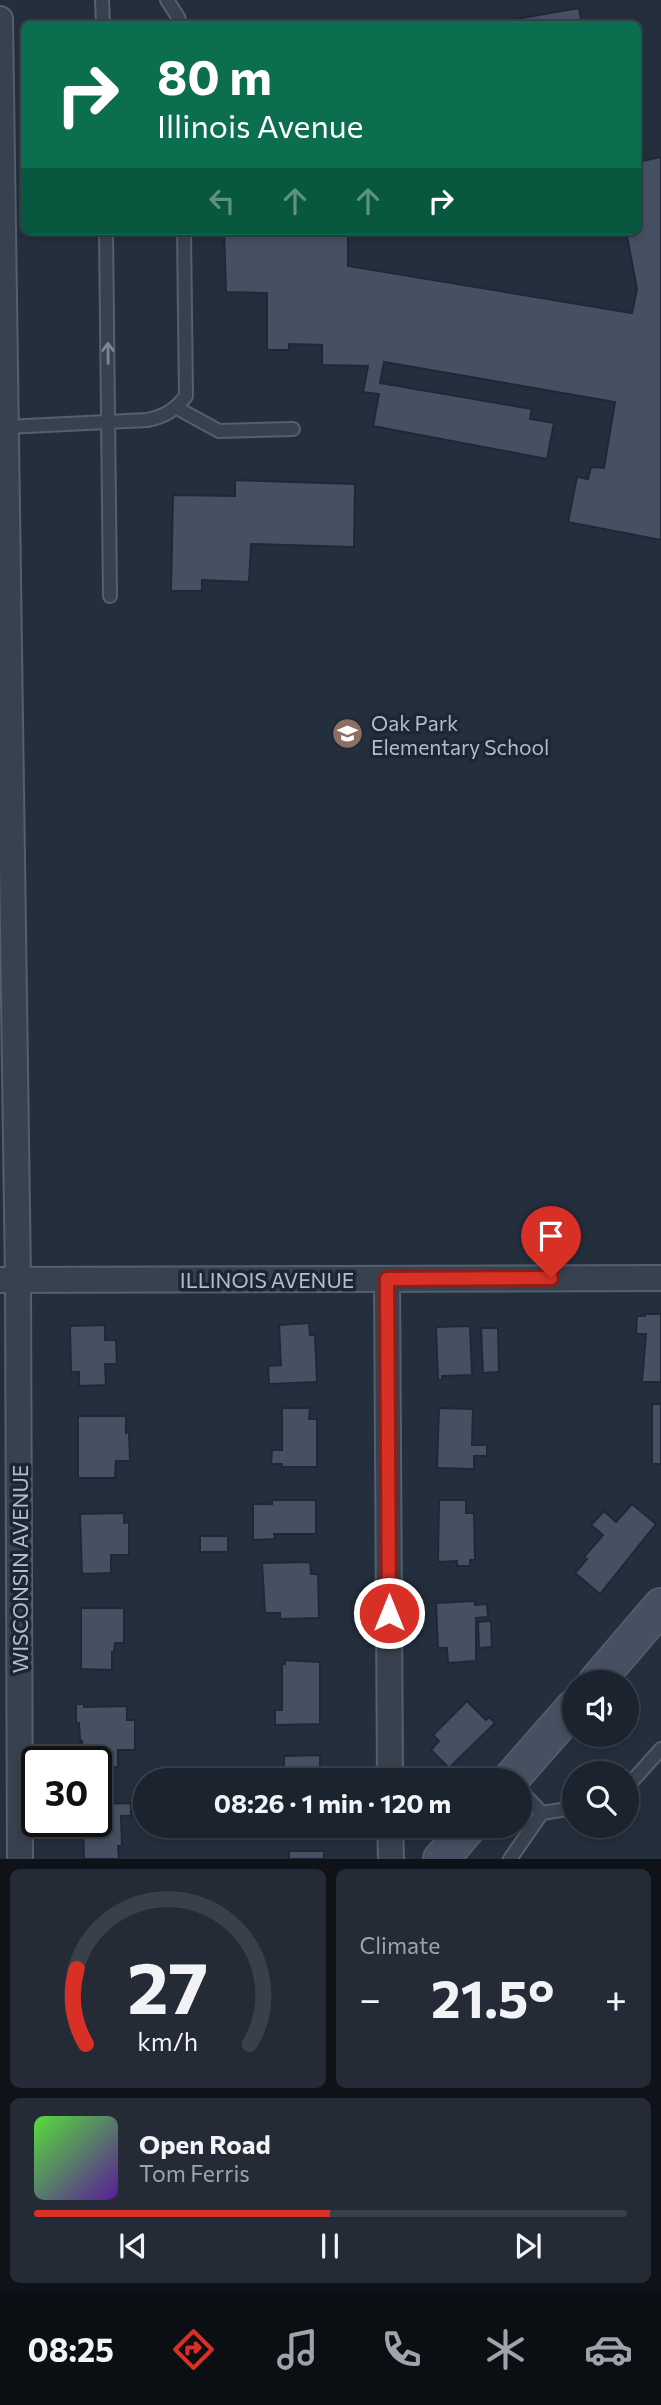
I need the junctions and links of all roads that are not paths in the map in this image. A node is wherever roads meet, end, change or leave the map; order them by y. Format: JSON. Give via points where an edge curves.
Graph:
{"nodes":[{"id":1,"x":102,"y":0,"type":"edge"},
{"id":2,"x":167,"y":0,"type":"edge"},
{"id":3,"x":0,"y":19,"type":"edge"},
{"id":4,"x":103,"y":21,"type":"edge"},
{"id":5,"x":179,"y":21,"type":"edge"},
{"id":6,"x":106,"y":235,"type":"edge"},
{"id":7,"x":184,"y":235,"type":"edge"},
{"id":8,"x":177,"y":408,"type":"junction"},
{"id":9,"x":109,"y":421,"type":"junction"},
{"id":10,"x":6,"y":427,"type":"junction"},
{"id":11,"x":293,"y":429,"type":"dead end"},
{"id":12,"x":110,"y":596,"type":"dead end"},
{"id":13,"x":661,"y":1278,"type":"edge"},
{"id":14,"x":387,"y":1279,"type":"junction"},
{"id":15,"x":9,"y":1280,"type":"edge"},
{"id":16,"x":661,"y":1606,"type":"edge"},
{"id":17,"x":606,"y":1670,"type":"edge"},
{"id":18,"x":562,"y":1721,"type":"edge"},
{"id":19,"x":661,"y":1749,"type":"edge"},
{"id":20,"x":390,"y":1768,"type":"edge"},
{"id":21,"x":521,"y":1768,"type":"edge"},
{"id":22,"x":639,"y":1774,"type":"edge"},
{"id":23,"x":532,"y":1803,"type":"edge"},
{"id":24,"x":562,"y":1810,"type":"edge"},
{"id":25,"x":542,"y":1813,"type":"junction"},
{"id":26,"x":390,"y":1838,"type":"edge"},
{"id":27,"x":459,"y":1838,"type":"edge"},
{"id":28,"x":20,"y":1859,"type":"edge"},
{"id":29,"x":391,"y":1859,"type":"edge"},
{"id":30,"x":441,"y":1859,"type":"edge"},
{"id":31,"x":510,"y":1859,"type":"edge"}],
"edges":[{"from":1,"to":4,"type":"lane"},
{"from":2,"to":5,"type":"lane"},
{"from":3,"to":10,"type":"street","name":"WISCONSIN AVENUE"},
{"from":9,"to":6,"type":"lane","one_way":true},
{"from":7,"to":8,"type":"lane","via":[[186,396]]},
{"from":8,"to":9,"type":"lane","via":[[161,417]]},
{"from":8,"to":11,"type":"lane","via":[[219,431]]},
{"from":9,"to":10,"type":"lane"},
{"from":9,"to":12,"type":"lane"},
{"from":10,"to":15,"type":"street","name":"WISCONSIN AVENUE"},
{"from":13,"to":14,"type":"street","name":"ILLINOIS AVENUE"},
{"from":14,"to":15,"type":"street","name":"ILLINOIS AVENUE"},
{"from":14,"to":20,"type":"street"},
{"from":15,"to":28,"type":"street","name":"WISCONSIN AVENUE"},
{"from":16,"to":17,"type":"street"},
{"from":18,"to":21,"type":"street"},
{"from":19,"to":22,"type":"lane"},
{"from":23,"to":25,"type":"lane"},
{"from":24,"to":25,"type":"lane"},
{"from":25,"to":31,"type":"lane"},
{"from":26,"to":29,"type":"street"},
{"from":27,"to":30,"type":"street"}]}
